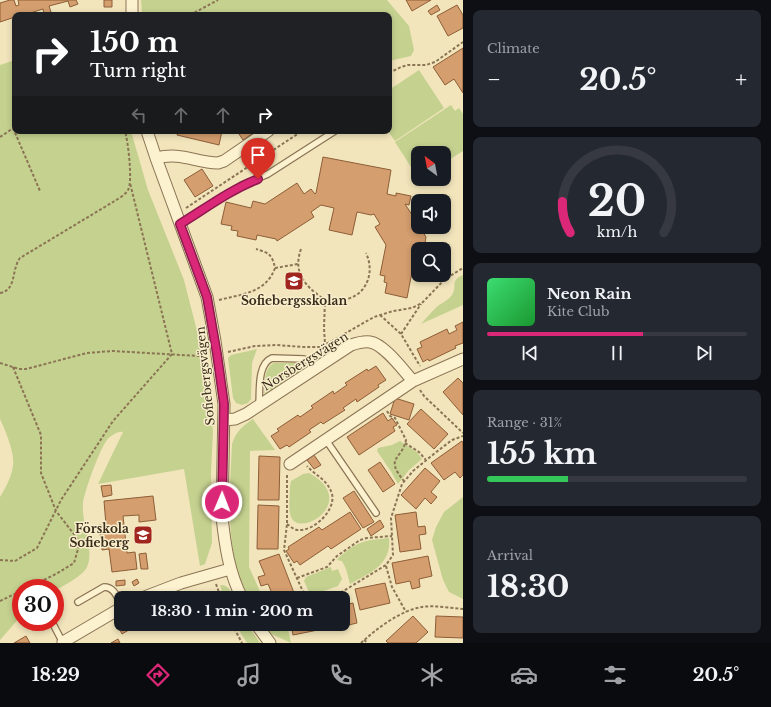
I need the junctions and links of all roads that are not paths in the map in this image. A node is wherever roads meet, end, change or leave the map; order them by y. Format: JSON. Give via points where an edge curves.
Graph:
{"nodes":[{"id":1,"x":132,"y":0,"type":"edge"},
{"id":2,"x":132,"y":12,"type":"edge"},
{"id":3,"x":148,"y":134,"type":"edge"},
{"id":4,"x":264,"y":134,"type":"edge"},
{"id":5,"x":330,"y":134,"type":"edge"},
{"id":6,"x":156,"y":158,"type":"junction"},
{"id":7,"x":179,"y":219,"type":"junction"},
{"id":8,"x":463,"y":359,"type":"edge"},
{"id":9,"x":314,"y":369,"type":"junction"},
{"id":10,"x":413,"y":381,"type":"junction"},
{"id":11,"x":259,"y":405,"type":"junction"},
{"id":12,"x":224,"y":420,"type":"junction"},
{"id":13,"x":326,"y":440,"type":"junction"},
{"id":14,"x":295,"y":461,"type":"road end"},
{"id":15,"x":376,"y":513,"type":"dead end"},
{"id":16,"x":230,"y":569,"type":"junction"},
{"id":17,"x":114,"y":591,"type":"edge"},
{"id":18,"x":160,"y":591,"type":"edge"},
{"id":19,"x":239,"y":591,"type":"edge"},
{"id":20,"x":78,"y":602,"type":"dead end"},
{"id":21,"x":114,"y":612,"type":"edge"},
{"id":22,"x":57,"y":631,"type":"edge"},
{"id":23,"x":261,"y":631,"type":"edge"},
{"id":24,"x":63,"y":643,"type":"edge"},
{"id":25,"x":270,"y":643,"type":"edge"}],
"edges":[{"from":1,"to":2,"type":"street"},
{"from":3,"to":6,"type":"street","name":"Sofiebergsvägen"},
{"from":4,"to":6,"type":"street","via":[[218,163],[176,155]]},
{"from":5,"to":7,"type":"lane","via":[[268,174]]},
{"from":6,"to":7,"type":"street","name":"Sofiebergsvägen"},
{"from":7,"to":12,"type":"street","name":"Sofiebergsvägen","via":[[208,303],[224,404]]},
{"from":8,"to":10,"type":"street"},
{"from":9,"to":10,"type":"street","name":"Norsbergsvägen","via":[[351,345],[363,341],[382,348]]},
{"from":9,"to":11,"type":"street","name":"Norsbergsvägen"},
{"from":9,"to":11,"type":"lane","via":[[304,359],[268,360],[262,369]]},
{"from":10,"to":13,"type":"street"},
{"from":11,"to":12,"type":"street","name":"Norsbergsvägen","via":[[235,419]]},
{"from":12,"to":16,"type":"street","name":"Sofiebergsvägen","via":[[222,517]]},
{"from":13,"to":14,"type":"street"},
{"from":13,"to":15,"type":"lane"},
{"from":16,"to":18,"type":"street"},
{"from":16,"to":19,"type":"street","name":"Sofiebergsvägen"},
{"from":17,"to":20,"type":"lane","via":[[104,587]]},
{"from":21,"to":24,"type":"street"},
{"from":22,"to":24,"type":"lane"},
{"from":23,"to":25,"type":"street"}]}
